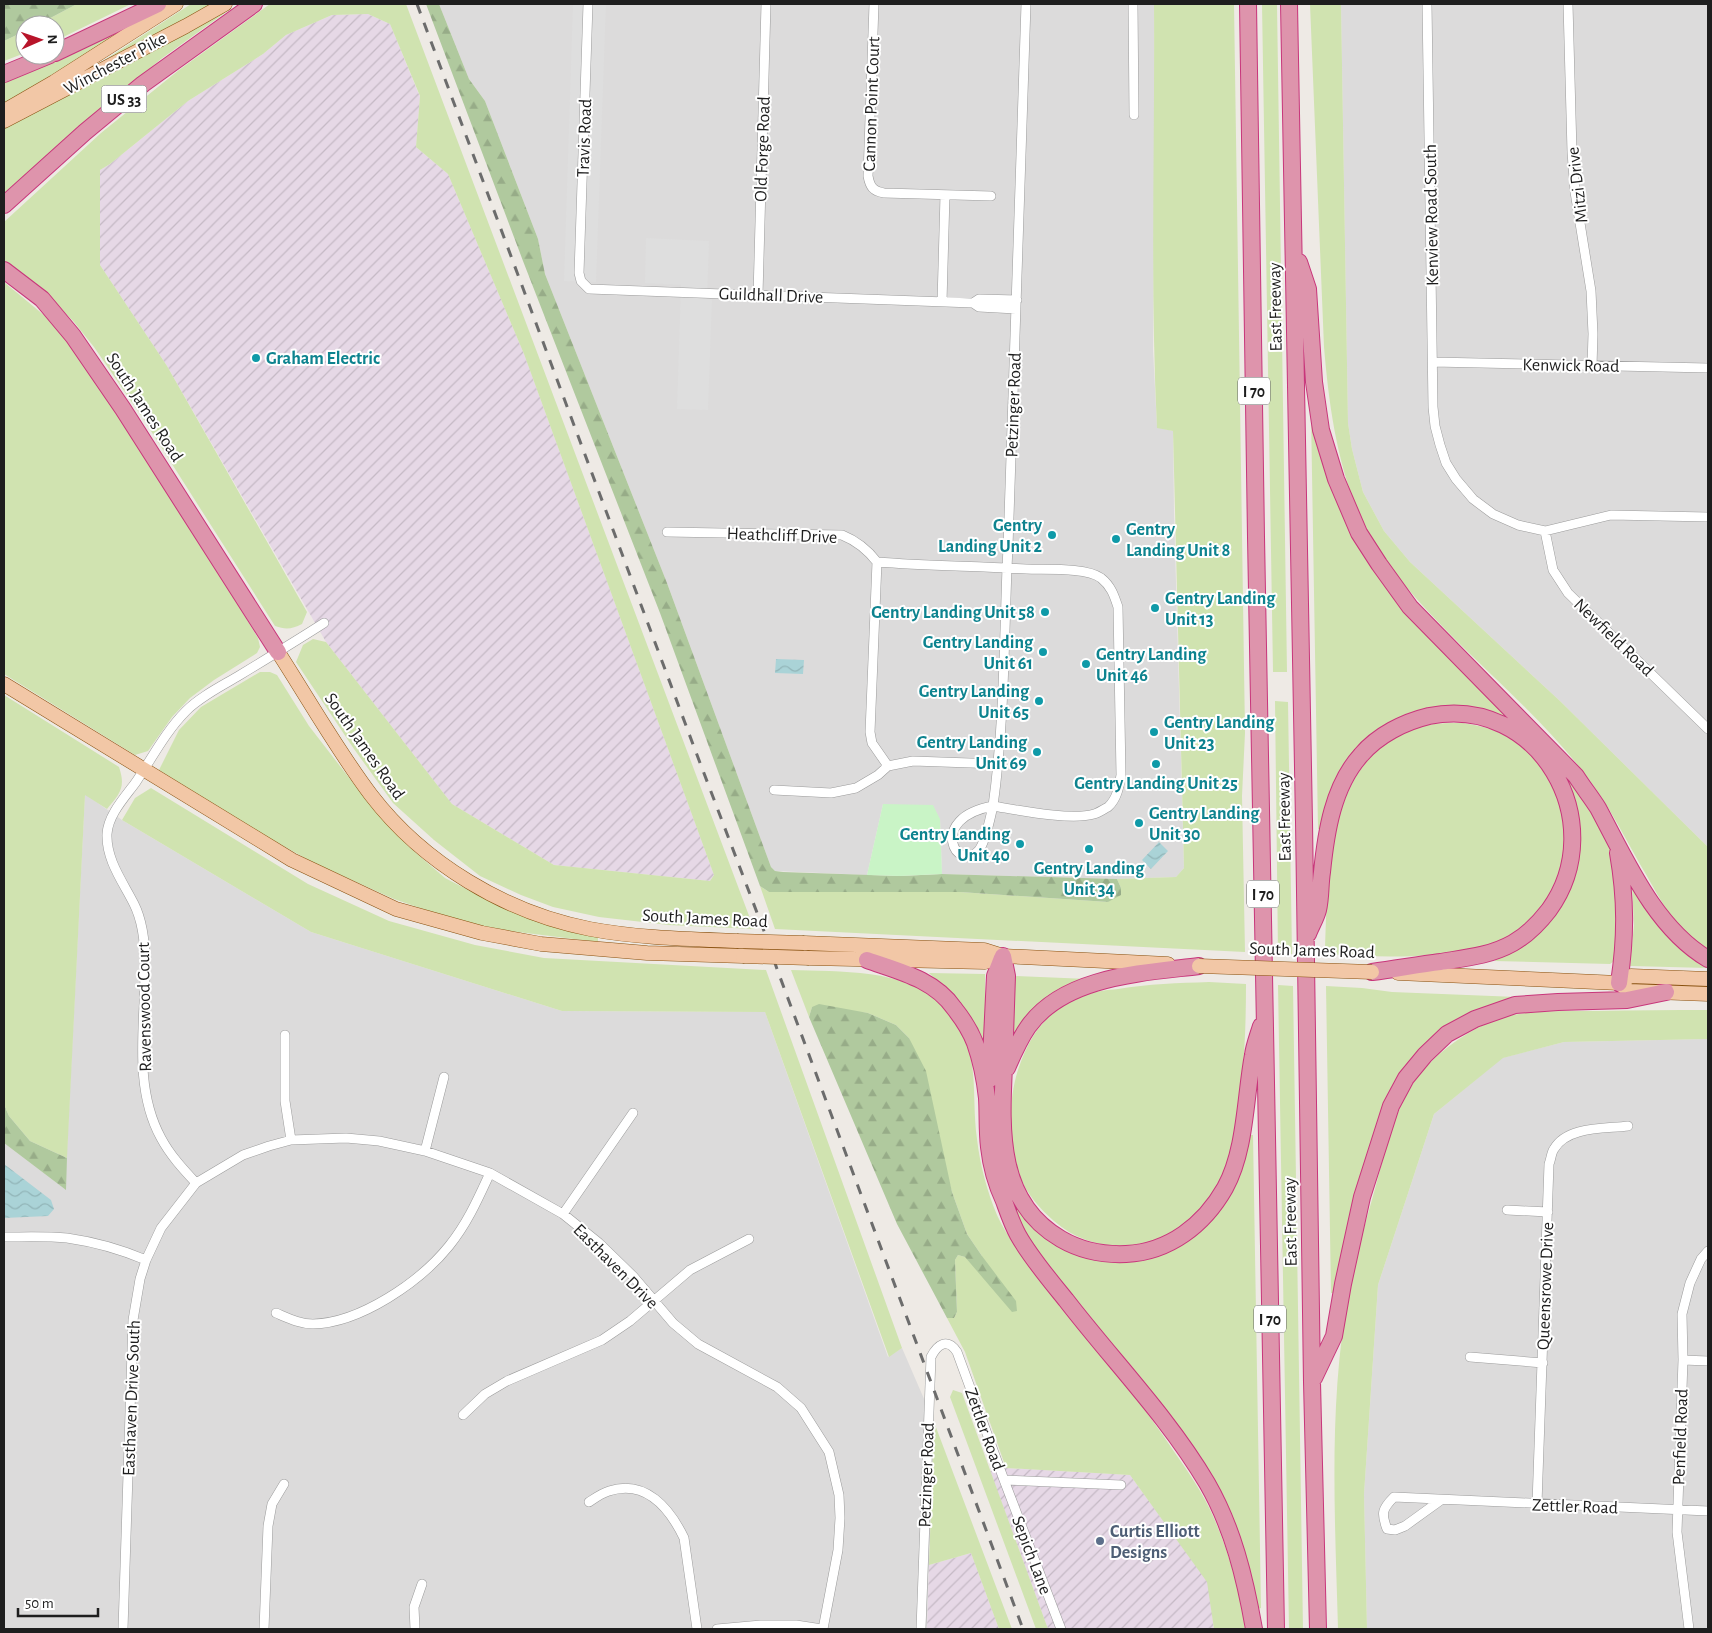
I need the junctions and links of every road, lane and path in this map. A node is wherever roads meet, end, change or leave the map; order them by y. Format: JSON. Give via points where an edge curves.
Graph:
{"nodes":[{"id":1,"x":158,"y":4,"type":"edge"},
{"id":2,"x":176,"y":4,"type":"edge"},
{"id":3,"x":225,"y":4,"type":"edge"},
{"id":4,"x":254,"y":4,"type":"edge"},
{"id":5,"x":588,"y":4,"type":"edge"},
{"id":6,"x":766,"y":4,"type":"edge"},
{"id":7,"x":874,"y":4,"type":"edge"},
{"id":8,"x":1026,"y":4,"type":"edge"},
{"id":9,"x":1133,"y":4,"type":"edge"},
{"id":10,"x":1248,"y":4,"type":"edge"},
{"id":11,"x":1290,"y":4,"type":"edge"},
{"id":12,"x":1427,"y":4,"type":"edge"},
{"id":13,"x":1568,"y":4,"type":"edge"},
{"id":14,"x":65,"y":48,"type":"edge"},
{"id":15,"x":26,"y":65,"type":"edge"},
{"id":16,"x":4,"y":74,"type":"edge"},
{"id":17,"x":4,"y":111,"type":"edge"},
{"id":18,"x":1134,"y":115,"type":"dead end"},
{"id":19,"x":4,"y":121,"type":"edge"},
{"id":20,"x":946,"y":195,"type":"junction"},
{"id":21,"x":991,"y":196,"type":"dead end"},
{"id":22,"x":4,"y":205,"type":"edge"},
{"id":23,"x":1294,"y":245,"type":"junction"},
{"id":24,"x":4,"y":270,"type":"edge"},
{"id":25,"x":579,"y":273,"type":"joint"},
{"id":26,"x":758,"y":295,"type":"junction"},
{"id":27,"x":942,"y":302,"type":"junction"},
{"id":28,"x":1016,"y":304,"type":"junction"},
{"id":29,"x":1433,"y":362,"type":"junction"},
{"id":30,"x":1592,"y":366,"type":"junction"},
{"id":31,"x":1708,"y":368,"type":"edge"},
{"id":32,"x":1708,"y":516,"type":"edge"},
{"id":33,"x":1545,"y":531,"type":"junction"},
{"id":34,"x":667,"y":532,"type":"dead end"},
{"id":35,"x":877,"y":562,"type":"junction"},
{"id":36,"x":1007,"y":568,"type":"junction"},
{"id":37,"x":324,"y":624,"type":"dead end"},
{"id":38,"x":278,"y":652,"type":"junction"},
{"id":39,"x":4,"y":684,"type":"edge"},
{"id":40,"x":1708,"y":729,"type":"edge"},
{"id":41,"x":999,"y":764,"type":"junction"},
{"id":42,"x":888,"y":766,"type":"junction"},
{"id":43,"x":143,"y":771,"type":"junction"},
{"id":44,"x":774,"y":790,"type":"dead end"},
{"id":45,"x":993,"y":806,"type":"junction"},
{"id":46,"x":1615,"y":842,"type":"junction"},
{"id":47,"x":1305,"y":941,"type":"junction"},
{"id":48,"x":1003,"y":956,"type":"junction"},
{"id":49,"x":1708,"y":959,"type":"edge"},
{"id":50,"x":867,"y":960,"type":"junction"},
{"id":51,"x":1199,"y":966,"type":"junction"},
{"id":52,"x":1372,"y":972,"type":"junction"},
{"id":53,"x":1708,"y":979,"type":"edge"},
{"id":54,"x":1619,"y":983,"type":"junction"},
{"id":55,"x":1666,"y":992,"type":"junction"},
{"id":56,"x":1708,"y":994,"type":"edge"},
{"id":57,"x":1265,"y":1010,"type":"junction"},
{"id":58,"x":285,"y":1035,"type":"dead end"},
{"id":59,"x":444,"y":1077,"type":"dead end"},
{"id":60,"x":1003,"y":1077,"type":"junction"},
{"id":61,"x":987,"y":1099,"type":"junction"},
{"id":62,"x":633,"y":1114,"type":"dead end"},
{"id":63,"x":1628,"y":1126,"type":"dead end"},
{"id":64,"x":291,"y":1140,"type":"junction"},
{"id":65,"x":425,"y":1150,"type":"junction"},
{"id":66,"x":490,"y":1173,"type":"junction"},
{"id":67,"x":196,"y":1183,"type":"junction"},
{"id":68,"x":1508,"y":1210,"type":"dead end"},
{"id":69,"x":1548,"y":1212,"type":"junction"},
{"id":70,"x":563,"y":1214,"type":"junction"},
{"id":71,"x":4,"y":1237,"type":"edge"},
{"id":72,"x":749,"y":1239,"type":"dead end"},
{"id":73,"x":1708,"y":1250,"type":"edge"},
{"id":74,"x":146,"y":1260,"type":"junction"},
{"id":75,"x":654,"y":1301,"type":"junction"},
{"id":76,"x":276,"y":1313,"type":"dead end"},
{"id":77,"x":957,"y":1352,"type":"joint"},
{"id":78,"x":1470,"y":1357,"type":"dead end"},
{"id":79,"x":1683,"y":1360,"type":"junction"},
{"id":80,"x":1708,"y":1361,"type":"edge"},
{"id":81,"x":1543,"y":1362,"type":"junction"},
{"id":82,"x":1312,"y":1382,"type":"junction"},
{"id":83,"x":463,"y":1415,"type":"dead end"},
{"id":84,"x":1004,"y":1480,"type":"junction"},
{"id":85,"x":284,"y":1484,"type":"dead end"},
{"id":86,"x":1121,"y":1486,"type":"dead end"},
{"id":87,"x":1441,"y":1500,"type":"junction"},
{"id":88,"x":589,"y":1502,"type":"dead end"},
{"id":89,"x":1537,"y":1504,"type":"junction"},
{"id":90,"x":1678,"y":1510,"type":"junction"},
{"id":91,"x":1708,"y":1511,"type":"edge"},
{"id":92,"x":422,"y":1584,"type":"dead end"},
{"id":93,"x":123,"y":1629,"type":"edge"},
{"id":94,"x":264,"y":1629,"type":"edge"},
{"id":95,"x":415,"y":1629,"type":"edge"},
{"id":96,"x":697,"y":1629,"type":"edge"},
{"id":97,"x":717,"y":1629,"type":"edge"},
{"id":98,"x":823,"y":1629,"type":"edge"},
{"id":99,"x":921,"y":1629,"type":"edge"},
{"id":100,"x":1061,"y":1629,"type":"edge"},
{"id":101,"x":1254,"y":1629,"type":"edge"},
{"id":102,"x":1276,"y":1629,"type":"edge"},
{"id":103,"x":1318,"y":1629,"type":"edge"},
{"id":104,"x":1689,"y":1629,"type":"edge"}],
"edges":[{"from":1,"to":14,"type":"highway"},
{"from":2,"to":17,"type":"main road","name":"Winchester Pike"},
{"from":3,"to":19,"type":"main road","name":"Winchester Pike"},
{"from":4,"to":22,"type":"highway","number":"US 33","via":[[143,84]]},
{"from":5,"to":25,"type":"street","name":"Travis Road"},
{"from":6,"to":26,"type":"street","name":"Old Forge Road"},
{"from":7,"to":20,"type":"street","name":"Cannon Point Court","via":[[870,185],[875,191],[884,193]]},
{"from":8,"to":28,"type":"street","name":"Petzinger Road"},
{"from":9,"to":18,"type":"street"},
{"from":10,"to":57,"type":"highway","name":"East Freeway","number":"I 70"},
{"from":11,"to":23,"type":"highway","name":"East Freeway","number":"I 70"},
{"from":12,"to":29,"type":"street","name":"Kenview Road South"},
{"from":13,"to":30,"type":"street","name":"Mitzi Drive","via":[[1572,152],[1591,291]]},
{"from":15,"to":16,"type":"highway"},
{"from":20,"to":21,"type":"street","name":"Cannon Point Court"},
{"from":20,"to":27,"type":"street"},
{"from":23,"to":46,"type":"highway","via":[[1308,289],[1314,382],[1321,430],[1336,479],[1359,533],[1410,607],[1576,776]]},
{"from":23,"to":47,"type":"highway","name":"East Freeway","number":"I 70"},
{"from":24,"to":38,"type":"highway","name":"South James Road","via":[[42,299],[73,336]]},
{"from":25,"to":26,"type":"street","name":"Guildhall Drive","via":[[581,281],[589,289]]},
{"from":26,"to":27,"type":"street","name":"Guildhall Drive"},
{"from":27,"to":28,"type":"street","name":"Guildhall Drive","via":[[980,299]]},
{"from":28,"to":36,"type":"street","name":"Petzinger Road"},
{"from":29,"to":30,"type":"street","name":"Kenwick Road"},
{"from":29,"to":33,"type":"street","name":"Kenview Road South","via":[[1435,426],[1446,463],[1473,499],[1493,514],[1518,525]]},
{"from":30,"to":31,"type":"street","name":"Kenwick Road"},
{"from":32,"to":33,"type":"street","via":[[1611,515]]},
{"from":33,"to":40,"type":"street","name":"Newfield Road","via":[[1552,570],[1568,593]]},
{"from":34,"to":35,"type":"street","name":"Heathcliff Drive","via":[[842,535],[864,547]]},
{"from":35,"to":36,"type":"street"},
{"from":35,"to":42,"type":"street","via":[[870,732],[872,743]]},
{"from":36,"to":41,"type":"street","name":"Petzinger Road"},
{"from":36,"to":45,"type":"street","via":[[1083,572],[1100,577],[1113,590],[1118,607],[1121,775],[1118,792],[1109,806],[1095,814],[1046,814]]},
{"from":37,"to":38,"type":"street","name":"Ravenswood Court"},
{"from":38,"to":43,"type":"street","name":"Ravenswood Court","via":[[187,710]]},
{"from":38,"to":48,"type":"main road","name":"South James Road","bridge":true,"via":[[372,796],[420,846],[453,872],[530,912],[578,926],[626,934],[984,950]]},
{"from":39,"to":43,"type":"main road","name":"South James Road"},
{"from":41,"to":42,"type":"street","via":[[913,761]]},
{"from":41,"to":45,"type":"street","name":"Petzinger Road"},
{"from":42,"to":44,"type":"street","via":[[856,788],[831,793]]},
{"from":43,"to":50,"type":"main road","name":"South James Road","bridge":true,"via":[[292,860],[396,909],[482,933],[541,944],[639,953]]},
{"from":43,"to":67,"type":"street","name":"Ravenswood Court","via":[[113,815],[107,834],[116,870],[136,911],[144,938],[143,1057],[151,1113],[161,1138]]},
{"from":45,"to":45,"type":"street","name":"Petzinger Road","via":[[980,809],[955,826],[951,834],[955,850],[962,855],[977,852]]},
{"from":46,"to":49,"type":"highway","via":[[1664,921],[1682,940]]},
{"from":46,"to":54,"type":"highway","via":[[1626,924]]},
{"from":47,"to":52,"type":"highway","via":[[1318,910],[1324,851],[1333,808],[1347,774],[1361,755],[1376,740],[1399,727],[1435,715],[1483,718],[1513,730],[1552,767],[1568,805],[1572,847],[1569,868],[1557,898],[1536,926],[1498,950],[1480,956]]},
{"from":47,"to":82,"type":"highway","name":"East Freeway","number":"I 70"},
{"from":48,"to":50,"type":"main road","name":"South James Road","via":[[985,962]]},
{"from":48,"to":51,"type":"main road","name":"South James Road"},
{"from":48,"to":60,"type":"highway","via":[[1007,976]]},
{"from":48,"to":61,"type":"highway","via":[[996,976]]},
{"from":50,"to":61,"type":"highway","via":[[927,983],[953,1005],[975,1042]]},
{"from":51,"to":52,"type":"main road","name":"South James Road","bridge":true},
{"from":51,"to":60,"type":"highway","via":[[1127,975],[1060,998],[1029,1026]]},
{"from":52,"to":54,"type":"main road","name":"South James Road"},
{"from":53,"to":54,"type":"main road","name":"South James Road","via":[[1631,976]]},
{"from":54,"to":55,"type":"main road","name":"South James Road","via":[[1629,991]]},
{"from":55,"to":56,"type":"main road","name":"South James Road"},
{"from":55,"to":82,"type":"highway","via":[[1626,1000],[1515,1005],[1475,1019],[1447,1034],[1425,1055],[1406,1078],[1391,1106],[1362,1197],[1334,1336]]},
{"from":57,"to":60,"type":"highway","via":[[1253,1054],[1241,1137],[1225,1188],[1196,1226],[1171,1242],[1145,1251],[1104,1253],[1070,1244],[1039,1222],[1025,1206],[1015,1188],[1004,1149]]},
{"from":57,"to":102,"type":"highway","name":"East Freeway","number":"I 70"},
{"from":58,"to":64,"type":"street","via":[[285,1101]]},
{"from":59,"to":65,"type":"street"},
{"from":61,"to":101,"type":"highway","via":[[987,1133],[992,1163],[1002,1199],[1017,1234],[1196,1465],[1228,1528],[1243,1574]]},
{"from":62,"to":70,"type":"street"},
{"from":63,"to":69,"type":"street","name":"Queensrowe Drive","via":[[1564,1137],[1554,1149],[1549,1164]]},
{"from":64,"to":65,"type":"street","name":"Easthaven Drive","via":[[346,1138]]},
{"from":64,"to":67,"type":"street","name":"Easthaven Drive","via":[[243,1155]]},
{"from":65,"to":66,"type":"street","name":"Easthaven Drive"},
{"from":66,"to":70,"type":"street","name":"Easthaven Drive"},
{"from":66,"to":76,"type":"street","via":[[468,1220],[450,1246],[435,1263],[399,1292],[357,1313],[325,1322],[300,1322]]},
{"from":67,"to":74,"type":"street","name":"Easthaven Drive South","via":[[161,1228]]},
{"from":68,"to":69,"type":"street"},
{"from":69,"to":81,"type":"street","name":"Queensrowe Drive"},
{"from":70,"to":75,"type":"street","name":"Easthaven Drive","via":[[633,1276]]},
{"from":71,"to":74,"type":"street","via":[[64,1238],[97,1243]]},
{"from":72,"to":75,"type":"street","via":[[690,1270]]},
{"from":73,"to":79,"type":"street","name":"Penfield Road","via":[[1690,1283],[1682,1314]]},
{"from":74,"to":93,"type":"street","name":"Easthaven Drive South","via":[[135,1298],[133,1320]]},
{"from":75,"to":83,"type":"street","via":[[602,1340],[506,1381],[485,1394]]},
{"from":75,"to":98,"type":"street","name":"Easthaven Drive","via":[[698,1344],[770,1383],[795,1403],[806,1414],[829,1452],[839,1495],[840,1518]]},
{"from":77,"to":84,"type":"street","name":"Zettler Road"},
{"from":77,"to":99,"type":"street","name":"Petzinger Road","via":[[949,1344],[943,1344],[931,1357]]},
{"from":78,"to":81,"type":"street"},
{"from":79,"to":80,"type":"street"},
{"from":79,"to":90,"type":"street","name":"Penfield Road"},
{"from":81,"to":89,"type":"street","name":"Queensrowe Drive"},
{"from":82,"to":103,"type":"highway","name":"East Freeway","number":"I 70"},
{"from":84,"to":86,"type":"street","name":"Zettler Road"},
{"from":84,"to":100,"type":"street","name":"Sepich Lane"},
{"from":85,"to":94,"type":"street","via":[[272,1504],[268,1526]]},
{"from":87,"to":87,"type":"street","name":"Zettler Road","via":[[1394,1497],[1384,1507],[1387,1529],[1405,1526]]},
{"from":87,"to":89,"type":"street","name":"Zettler Road"},
{"from":88,"to":96,"type":"street","via":[[610,1491],[633,1489],[645,1492],[667,1509],[684,1538]]},
{"from":89,"to":90,"type":"street","name":"Zettler Road"},
{"from":90,"to":91,"type":"street","name":"Zettler Road"},
{"from":90,"to":104,"type":"street","name":"Penfield Road","via":[[1677,1532]]},
{"from":92,"to":95,"type":"street","via":[[414,1607]]},
{"from":97,"to":98,"type":"street","via":[[796,1625]]}]}
